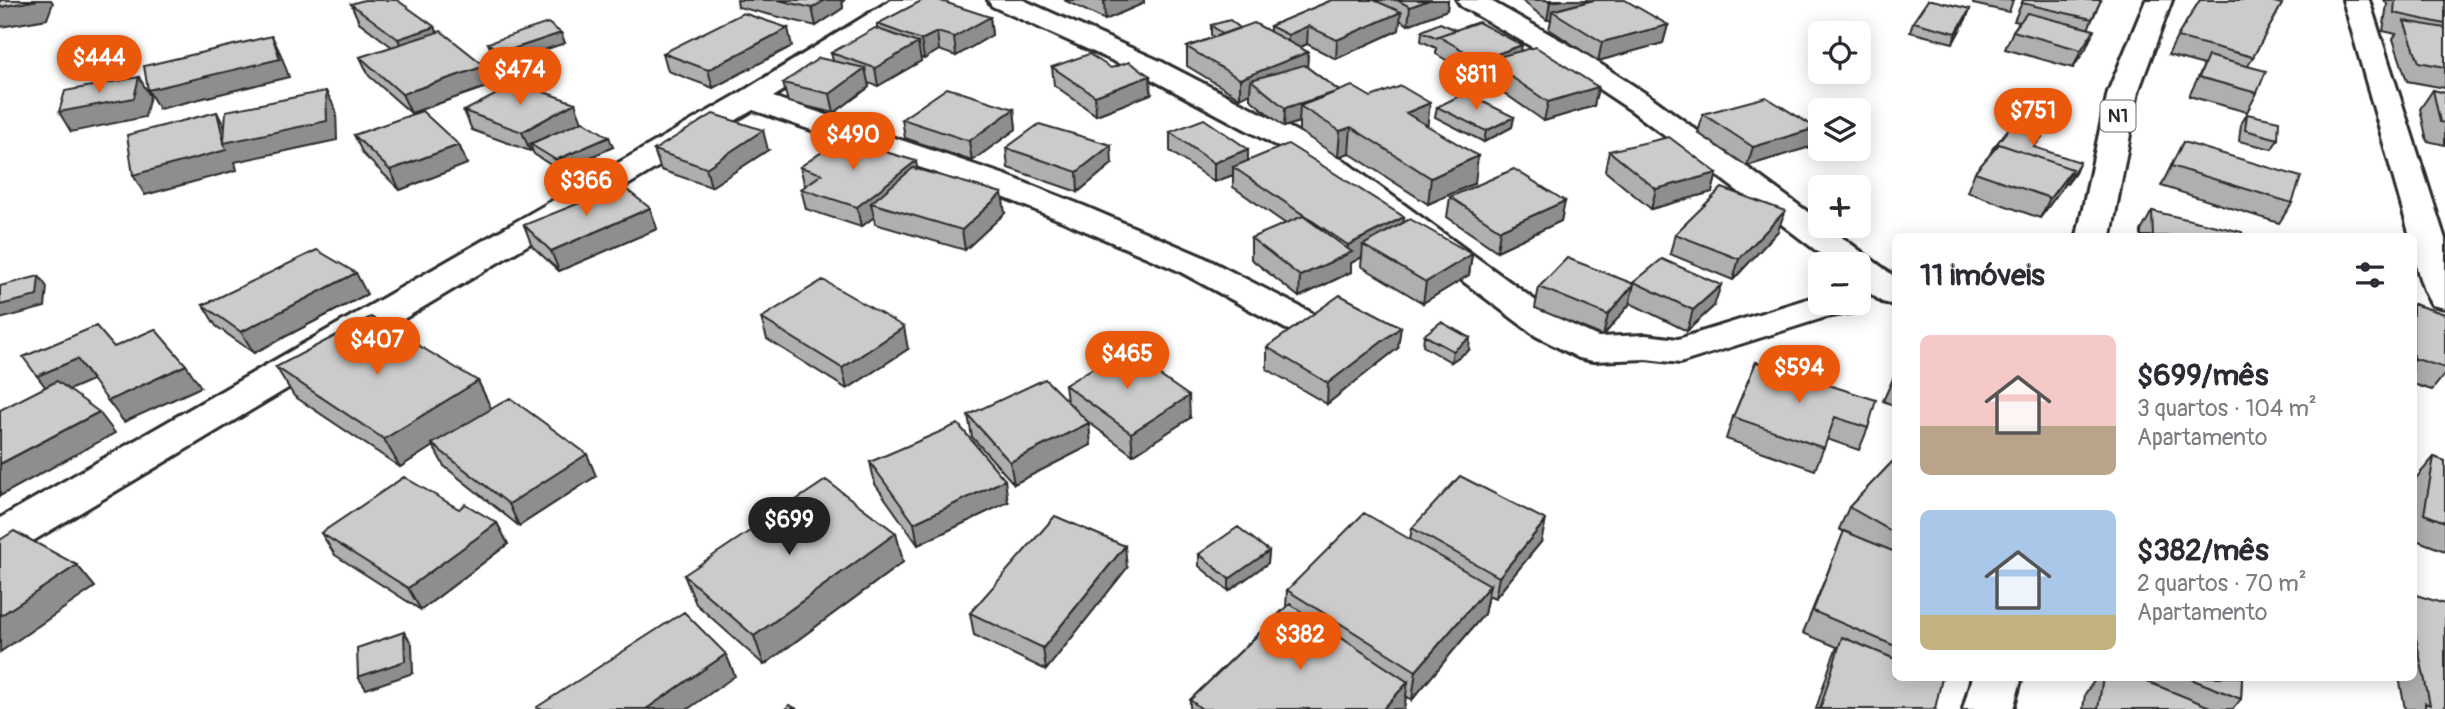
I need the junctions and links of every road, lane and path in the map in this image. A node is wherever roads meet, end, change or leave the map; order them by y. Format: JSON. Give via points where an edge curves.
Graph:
{"nodes":[{"id":1,"x":909,"y":0,"type":"edge"},
{"id":2,"x":1001,"y":0,"type":"edge"},
{"id":3,"x":1470,"y":0,"type":"edge"},
{"id":4,"x":2159,"y":0,"type":"edge"},
{"id":5,"x":2356,"y":0,"type":"edge"},
{"id":6,"x":750,"y":99,"type":"junction"},
{"id":7,"x":2095,"y":233,"type":"edge"},
{"id":8,"x":1840,"y":252,"type":"edge"},
{"id":9,"x":1871,"y":276,"type":"edge"},
{"id":10,"x":1892,"y":294,"type":"edge"},
{"id":11,"x":1892,"y":296,"type":"edge"},
{"id":12,"x":2445,"y":297,"type":"edge"},
{"id":13,"x":1871,"y":299,"type":"edge"},
{"id":14,"x":1808,"y":310,"type":"edge"},
{"id":15,"x":1299,"y":321,"type":"edge"},
{"id":16,"x":0,"y":539,"type":"edge"},
{"id":17,"x":1996,"y":681,"type":"edge"},
{"id":18,"x":1988,"y":709,"type":"edge"}],
"edges":[{"from":1,"to":6,"type":"street"},
{"from":2,"to":14,"type":"street","via":[[1150,67],[1310,151],[1549,328],[1593,349],[1681,351]]},
{"from":3,"to":8,"type":"street","via":[[1643,105]]},
{"from":4,"to":7,"type":"street","number":"N1","via":[[2123,92]]},
{"from":5,"to":12,"type":"street"},
{"from":6,"to":15,"type":"street","via":[[994,181],[1189,262]]},
{"from":6,"to":16,"type":"street"},
{"from":9,"to":10,"type":"street"},
{"from":11,"to":13,"type":"street"},
{"from":17,"to":18,"type":"street"}]}
